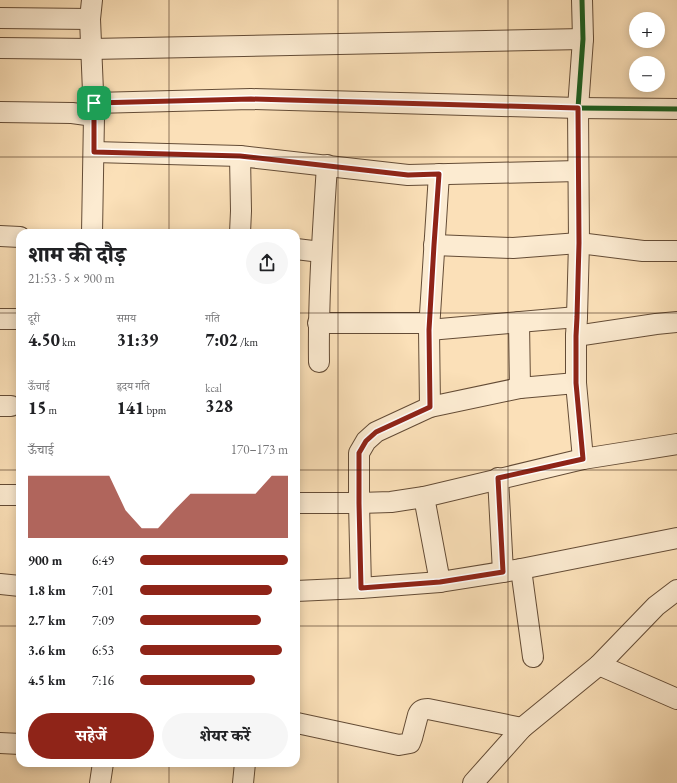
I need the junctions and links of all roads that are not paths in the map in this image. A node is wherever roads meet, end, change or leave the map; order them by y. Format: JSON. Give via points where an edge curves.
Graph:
{"nodes":[{"id":1,"x":582,"y":0,"type":"edge"},
{"id":2,"x":91,"y":9,"type":"edge"},
{"id":3,"x":0,"y":18,"type":"edge"},
{"id":4,"x":583,"y":39,"type":"junction"},
{"id":5,"x":0,"y":48,"type":"edge"},
{"id":6,"x":91,"y":49,"type":"junction"},
{"id":7,"x":578,"y":108,"type":"junction"},
{"id":8,"x":94,"y":109,"type":"junction"},
{"id":9,"x":677,"y":109,"type":"edge"},
{"id":10,"x":0,"y":112,"type":"edge"},
{"id":11,"x":94,"y":152,"type":"junction"},
{"id":12,"x":240,"y":156,"type":"junction"},
{"id":13,"x":327,"y":165,"type":"junction"},
{"id":14,"x":578,"y":171,"type":"junction"},
{"id":15,"x":439,"y":174,"type":"junction"},
{"id":16,"x":92,"y":229,"type":"edge"},
{"id":17,"x":240,"y":229,"type":"edge"},
{"id":18,"x":0,"y":236,"type":"edge"},
{"id":19,"x":16,"y":237,"type":"edge"},
{"id":20,"x":579,"y":243,"type":"junction"},
{"id":21,"x":434,"y":245,"type":"junction"},
{"id":22,"x":300,"y":249,"type":"edge"},
{"id":23,"x":677,"y":251,"type":"edge"},
{"id":24,"x":321,"y":252,"type":"junction"},
{"id":25,"x":577,"y":317,"type":"junction"},
{"id":26,"x":0,"y":319,"type":"edge"},
{"id":27,"x":16,"y":319,"type":"edge"},
{"id":28,"x":519,"y":322,"type":"junction"},
{"id":29,"x":677,"y":322,"type":"edge"},
{"id":30,"x":318,"y":323,"type":"junction"},
{"id":31,"x":429,"y":327,"type":"junction"},
{"id":32,"x":576,"y":336,"type":"junction"},
{"id":33,"x":319,"y":362,"type":"dead end"},
{"id":34,"x":576,"y":383,"type":"junction"},
{"id":35,"x":520,"y":388,"type":"junction"},
{"id":36,"x":430,"y":407,"type":"junction"},
{"id":37,"x":677,"y":444,"type":"edge"},
{"id":38,"x":583,"y":459,"type":"junction"},
{"id":39,"x":498,"y":478,"type":"junction"},
{"id":40,"x":0,"y":495,"type":"edge"},
{"id":41,"x":16,"y":495,"type":"edge"},
{"id":42,"x":424,"y":497,"type":"junction"},
{"id":43,"x":300,"y":503,"type":"edge"},
{"id":44,"x":359,"y":503,"type":"junction"},
{"id":45,"x":677,"y":538,"type":"edge"},
{"id":46,"x":512,"y":571,"type":"junction"},
{"id":47,"x":440,"y":582,"type":"junction"},
{"id":48,"x":0,"y":584,"type":"edge"},
{"id":49,"x":16,"y":586,"type":"edge"},
{"id":50,"x":361,"y":588,"type":"junction"},
{"id":51,"x":677,"y":590,"type":"edge"},
{"id":52,"x":300,"y":591,"type":"edge"},
{"id":53,"x":533,"y":657,"type":"dead end"},
{"id":54,"x":599,"y":665,"type":"junction"},
{"id":55,"x":677,"y":699,"type":"edge"},
{"id":56,"x":300,"y":724,"type":"edge"},
{"id":57,"x":522,"y":728,"type":"junction"},
{"id":58,"x":0,"y":744,"type":"edge"},
{"id":59,"x":16,"y":744,"type":"edge"},
{"id":60,"x":102,"y":767,"type":"edge"},
{"id":61,"x":245,"y":767,"type":"edge"},
{"id":62,"x":100,"y":783,"type":"edge"},
{"id":63,"x":243,"y":783,"type":"edge"},
{"id":64,"x":474,"y":783,"type":"edge"}],
"edges":[{"from":1,"to":4,"type":"street"},
{"from":2,"to":3,"type":"street","via":[[54,19]]},
{"from":2,"to":6,"type":"street"},
{"from":4,"to":6,"type":"street"},
{"from":4,"to":7,"type":"street"},
{"from":5,"to":6,"type":"street"},
{"from":6,"to":8,"type":"street"},
{"from":7,"to":8,"type":"street","via":[[251,99]]},
{"from":7,"to":9,"type":"street"},
{"from":7,"to":14,"type":"street"},
{"from":8,"to":10,"type":"street","via":[[72,113]]},
{"from":8,"to":11,"type":"street"},
{"from":11,"to":12,"type":"street"},
{"from":11,"to":16,"type":"street"},
{"from":12,"to":13,"type":"street"},
{"from":12,"to":17,"type":"street"},
{"from":13,"to":15,"type":"street","via":[[408,175]]},
{"from":13,"to":24,"type":"street"},
{"from":14,"to":15,"type":"street"},
{"from":14,"to":20,"type":"street"},
{"from":15,"to":21,"type":"street"},
{"from":18,"to":19,"type":"street"},
{"from":20,"to":21,"type":"street","via":[[532,248]]},
{"from":20,"to":23,"type":"street","via":[[643,251]]},
{"from":20,"to":25,"type":"street"},
{"from":21,"to":31,"type":"street"},
{"from":22,"to":24,"type":"street"},
{"from":24,"to":30,"type":"street"},
{"from":25,"to":28,"type":"street"},
{"from":25,"to":32,"type":"street"},
{"from":26,"to":27,"type":"street"},
{"from":28,"to":31,"type":"street"},
{"from":28,"to":35,"type":"street"},
{"from":29,"to":32,"type":"street"},
{"from":30,"to":31,"type":"street"},
{"from":30,"to":33,"type":"street"},
{"from":31,"to":36,"type":"street"},
{"from":32,"to":34,"type":"street"},
{"from":34,"to":35,"type":"street"},
{"from":34,"to":38,"type":"street"},
{"from":35,"to":36,"type":"street"},
{"from":36,"to":44,"type":"street","via":[[376,432],[366,441],[359,453]]},
{"from":37,"to":38,"type":"street"},
{"from":38,"to":39,"type":"street"},
{"from":39,"to":42,"type":"street"},
{"from":39,"to":46,"type":"street"},
{"from":40,"to":41,"type":"street"},
{"from":42,"to":44,"type":"street"},
{"from":42,"to":47,"type":"street"},
{"from":43,"to":44,"type":"street"},
{"from":44,"to":50,"type":"street"},
{"from":45,"to":46,"type":"street"},
{"from":46,"to":47,"type":"street"},
{"from":46,"to":53,"type":"street"},
{"from":47,"to":50,"type":"street"},
{"from":48,"to":49,"type":"street"},
{"from":50,"to":52,"type":"street"},
{"from":51,"to":54,"type":"street","via":[[656,606]]},
{"from":54,"to":55,"type":"street"},
{"from":54,"to":57,"type":"street"},
{"from":56,"to":57,"type":"street","via":[[400,745],[410,743],[419,712],[423,709]]},
{"from":57,"to":64,"type":"street"},
{"from":58,"to":59,"type":"street"},
{"from":60,"to":62,"type":"street"},
{"from":61,"to":63,"type":"street"}]}
